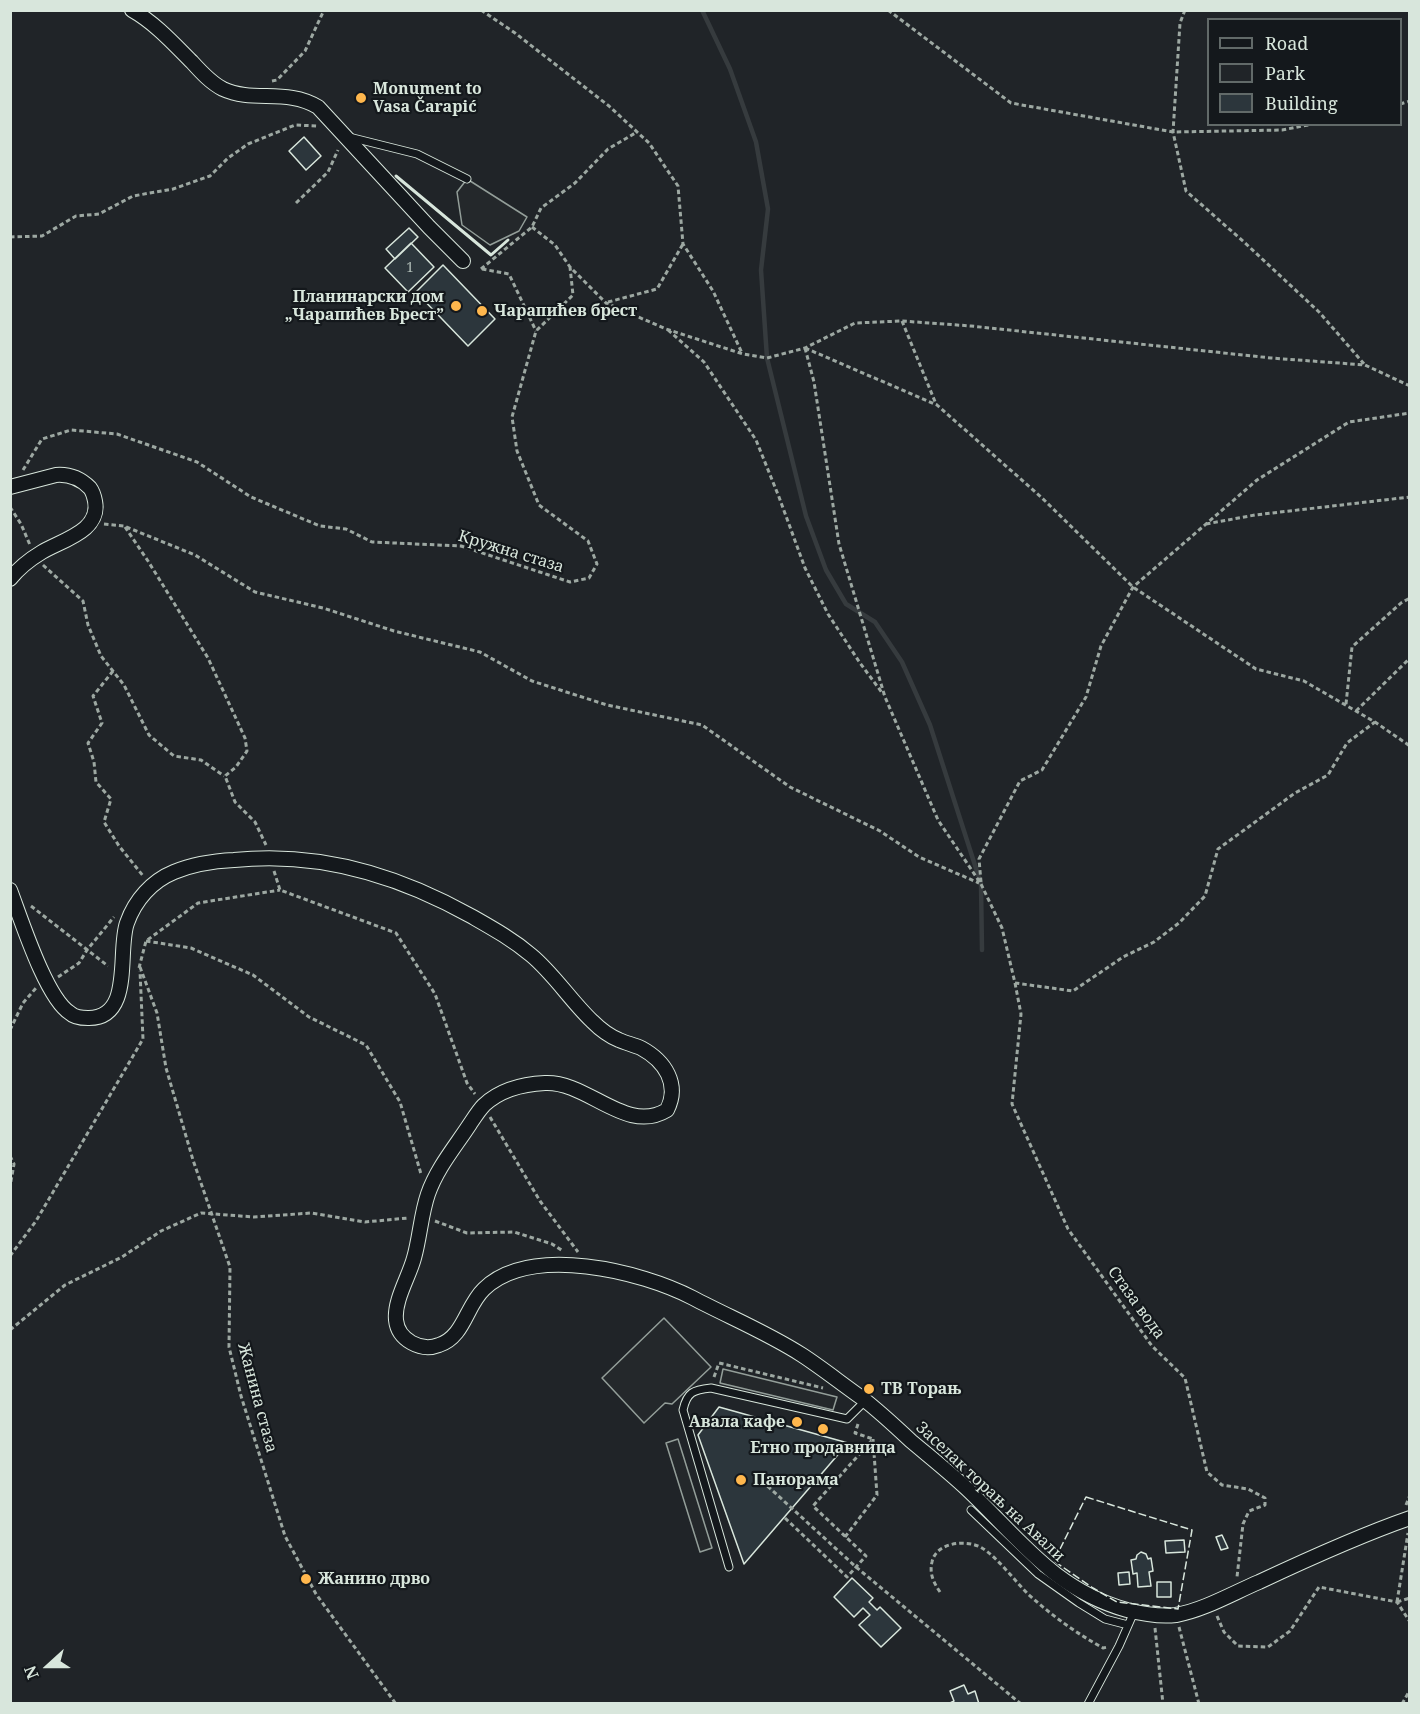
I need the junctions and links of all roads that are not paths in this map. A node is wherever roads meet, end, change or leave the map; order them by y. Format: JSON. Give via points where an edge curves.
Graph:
{"nodes":[{"id":1,"x":132,"y":10,"type":"edge"},
{"id":2,"x":345,"y":136,"type":"junction"},
{"id":3,"x":467,"y":179,"type":"dead end"},
{"id":4,"x":463,"y":261,"type":"dead end"},
{"id":5,"x":12,"y":487,"type":"edge"},
{"id":6,"x":10,"y":579,"type":"edge"},
{"id":7,"x":10,"y":890,"type":"edge"},
{"id":8,"x":865,"y":1401,"type":"junction"},
{"id":9,"x":972,"y":1510,"type":"dead end"},
{"id":10,"x":1410,"y":1518,"type":"edge"},
{"id":11,"x":729,"y":1567,"type":"dead end"},
{"id":12,"x":1131,"y":1618,"type":"junction"},
{"id":13,"x":1088,"y":1704,"type":"edge"}],
"edges":[{"from":1,"to":2,"type":"street","via":[[162,32],[223,89],[307,100]]},
{"from":2,"to":3,"type":"lane","via":[[417,154]]},
{"from":2,"to":4,"type":"street"},
{"from":5,"to":6,"type":"street","via":[[64,474],[92,490],[95,514],[85,528],[35,557]]},
{"from":7,"to":8,"type":"street","name":"Заселак торањ на Авали","via":[[32,952],[56,997],[68,1013],[78,1017],[104,1014],[116,1000],[122,977],[123,935],[142,895],[164,876],[195,865],[270,858],[349,867],[398,881],[442,900],[506,936],[533,956],[599,1028],[655,1057],[665,1067],[672,1099],[667,1110],[650,1117],[631,1116],[573,1087],[547,1083],[508,1090],[483,1105],[440,1168],[427,1196],[418,1247],[398,1305],[396,1317],[401,1334],[415,1345],[437,1346],[452,1338],[479,1294],[494,1280],[532,1267],[590,1267],[644,1278],[682,1292],[800,1354]]},
{"from":8,"to":11,"type":"lane","via":[[847,1419],[711,1388],[696,1389],[686,1398],[683,1410]]},
{"from":8,"to":12,"type":"street","name":"Заселак торањ на Авали","via":[[968,1490],[1033,1557],[1085,1594]]},
{"from":9,"to":12,"type":"lane","via":[[1038,1574],[1079,1603],[1105,1619]]},
{"from":10,"to":12,"type":"street","name":"Заселак торањ на Авали","via":[[1212,1603],[1176,1615]]},
{"from":12,"to":13,"type":"lane"}]}
